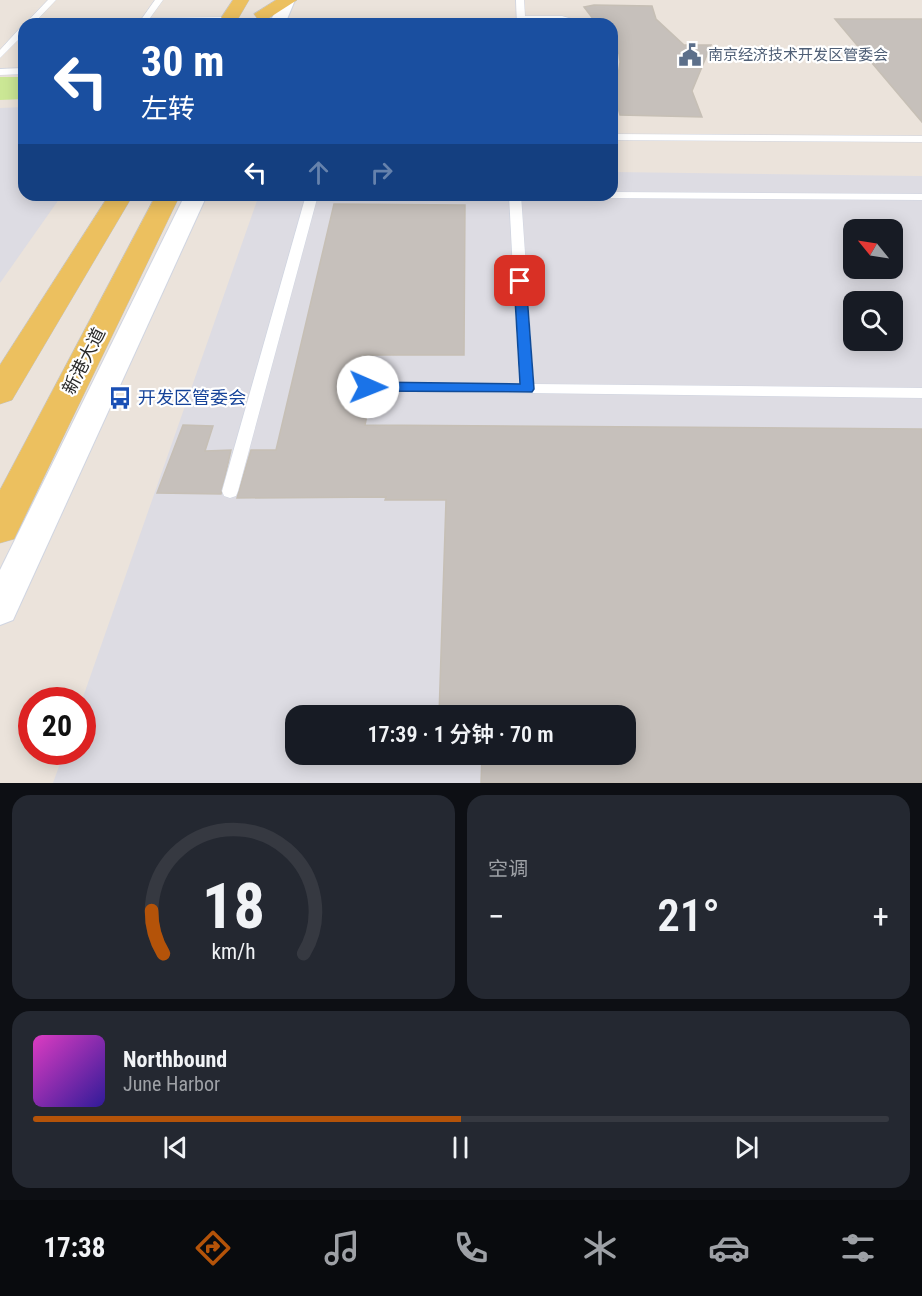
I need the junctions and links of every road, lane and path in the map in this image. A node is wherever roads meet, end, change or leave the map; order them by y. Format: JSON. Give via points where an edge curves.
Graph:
{"nodes":[{"id":1,"x":52,"y":0,"type":"edge"},
{"id":2,"x":159,"y":0,"type":"edge"},
{"id":3,"x":241,"y":0,"type":"edge"},
{"id":4,"x":288,"y":0,"type":"edge"},
{"id":5,"x":520,"y":0,"type":"edge"},
{"id":6,"x":267,"y":16,"type":"edge"},
{"id":7,"x":35,"y":18,"type":"edge"},
{"id":8,"x":147,"y":18,"type":"edge"},
{"id":9,"x":230,"y":18,"type":"edge"},
{"id":10,"x":521,"y":18,"type":"edge"},
{"id":11,"x":18,"y":36,"type":"edge"},
{"id":12,"x":0,"y":55,"type":"edge"},
{"id":13,"x":18,"y":71,"type":"edge"},
{"id":14,"x":0,"y":72,"type":"edge"},
{"id":15,"x":618,"y":136,"type":"edge"},
{"id":16,"x":922,"y":139,"type":"edge"},
{"id":17,"x":618,"y":195,"type":"edge"},
{"id":18,"x":922,"y":197,"type":"edge"},
{"id":19,"x":117,"y":201,"type":"edge"},
{"id":20,"x":165,"y":201,"type":"edge"},
{"id":21,"x":193,"y":201,"type":"edge"},
{"id":22,"x":310,"y":201,"type":"edge"},
{"id":23,"x":515,"y":201,"type":"edge"},
{"id":24,"x":368,"y":387,"type":"dead end"},
{"id":25,"x":527,"y":389,"type":"junction"},
{"id":26,"x":0,"y":392,"type":"edge"},
{"id":27,"x":922,"y":393,"type":"edge"},
{"id":28,"x":230,"y":491,"type":"dead end"},
{"id":29,"x":0,"y":527,"type":"edge"},
{"id":30,"x":0,"y":608,"type":"edge"}],
"edges":[{"from":1,"to":7,"type":"lane"},
{"from":2,"to":8,"type":"lane"},
{"from":3,"to":9,"type":"main road"},
{"from":4,"to":6,"type":"main road"},
{"from":5,"to":10,"type":"lane"},
{"from":11,"to":12,"type":"lane"},
{"from":13,"to":14,"type":"lane"},
{"from":15,"to":16,"type":"lane"},
{"from":17,"to":18,"type":"lane"},
{"from":19,"to":26,"type":"main road"},
{"from":20,"to":29,"type":"main road","name":"新港大道"},
{"from":21,"to":30,"type":"street"},
{"from":22,"to":28,"type":"lane"},
{"from":23,"to":25,"type":"lane"},
{"from":24,"to":25,"type":"lane"},
{"from":25,"to":27,"type":"lane"}]}
